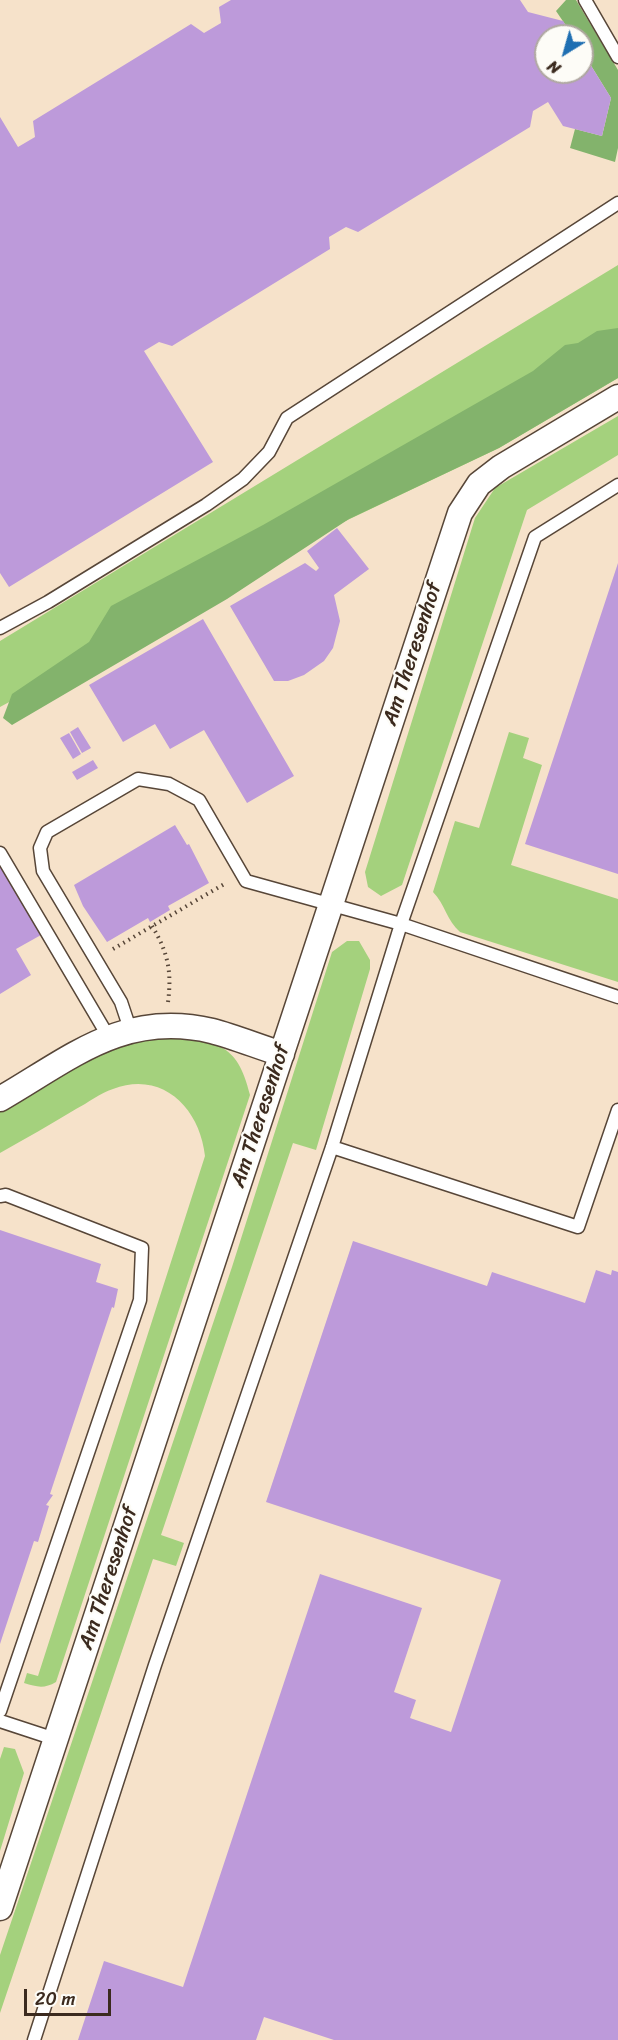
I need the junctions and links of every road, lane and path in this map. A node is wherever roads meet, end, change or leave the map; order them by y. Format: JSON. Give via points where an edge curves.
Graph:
{"nodes":[{"id":1,"x":585,"y":0,"type":"edge"},
{"id":2,"x":618,"y":57,"type":"edge"},
{"id":3,"x":618,"y":203,"type":"edge"},
{"id":4,"x":618,"y":397,"type":"edge"},
{"id":5,"x":618,"y":484,"type":"edge"},
{"id":6,"x":0,"y":628,"type":"edge"},
{"id":7,"x":0,"y":853,"type":"edge"},
{"id":8,"x":242,"y":874,"type":"junction"},
{"id":9,"x":333,"y":904,"type":"junction"},
{"id":10,"x":401,"y":924,"type":"junction"},
{"id":11,"x":152,"y":926,"type":"junction"},
{"id":12,"x":96,"y":959,"type":"junction"},
{"id":13,"x":618,"y":997,"type":"edge"},
{"id":14,"x":165,"y":1026,"type":"junction"},
{"id":15,"x":119,"y":1033,"type":"junction"},
{"id":16,"x":282,"y":1054,"type":"junction"},
{"id":17,"x":0,"y":1099,"type":"edge"},
{"id":18,"x":618,"y":1110,"type":"edge"},
{"id":19,"x":332,"y":1147,"type":"junction"},
{"id":20,"x":0,"y":1196,"type":"edge"},
{"id":21,"x":0,"y":1711,"type":"edge"},
{"id":22,"x":0,"y":1721,"type":"edge"},
{"id":23,"x":55,"y":1739,"type":"junction"},
{"id":24,"x":0,"y":1908,"type":"edge"},
{"id":25,"x":34,"y":2040,"type":"edge"}],
"edges":[{"from":1,"to":2,"type":"lane"},
{"from":3,"to":6,"type":"lane","via":[[287,418],[269,452],[243,479],[206,505]]},
{"from":4,"to":9,"type":"street","name":"Am Theresenhof","via":[[501,467],[479,484],[460,513]]},
{"from":5,"to":10,"type":"lane","via":[[535,537]]},
{"from":7,"to":15,"type":"lane"},
{"from":8,"to":9,"type":"lane","via":[[246,881]]},
{"from":8,"to":11,"type":"path"},
{"from":8,"to":12,"type":"lane","via":[[199,800],[169,783],[138,779],[57,826],[47,832],[40,848],[43,871]]},
{"from":9,"to":10,"type":"lane"},
{"from":9,"to":16,"type":"street","name":"Am Theresenhof"},
{"from":10,"to":13,"type":"lane"},
{"from":10,"to":19,"type":"lane"},
{"from":11,"to":12,"type":"path"},
{"from":11,"to":14,"type":"path","via":[[169,961],[171,978]]},
{"from":12,"to":15,"type":"lane","via":[[121,1002]]},
{"from":14,"to":15,"type":"street"},
{"from":14,"to":16,"type":"street","via":[[211,1031]]},
{"from":15,"to":17,"type":"street"},
{"from":16,"to":23,"type":"street","name":"Am Theresenhof"},
{"from":18,"to":19,"type":"lane","via":[[578,1227]]},
{"from":19,"to":25,"type":"lane"},
{"from":20,"to":21,"type":"lane","via":[[6,1195],[142,1248],[140,1300]]},
{"from":22,"to":23,"type":"lane"},
{"from":23,"to":24,"type":"street","name":"Am Theresenhof"}]}
